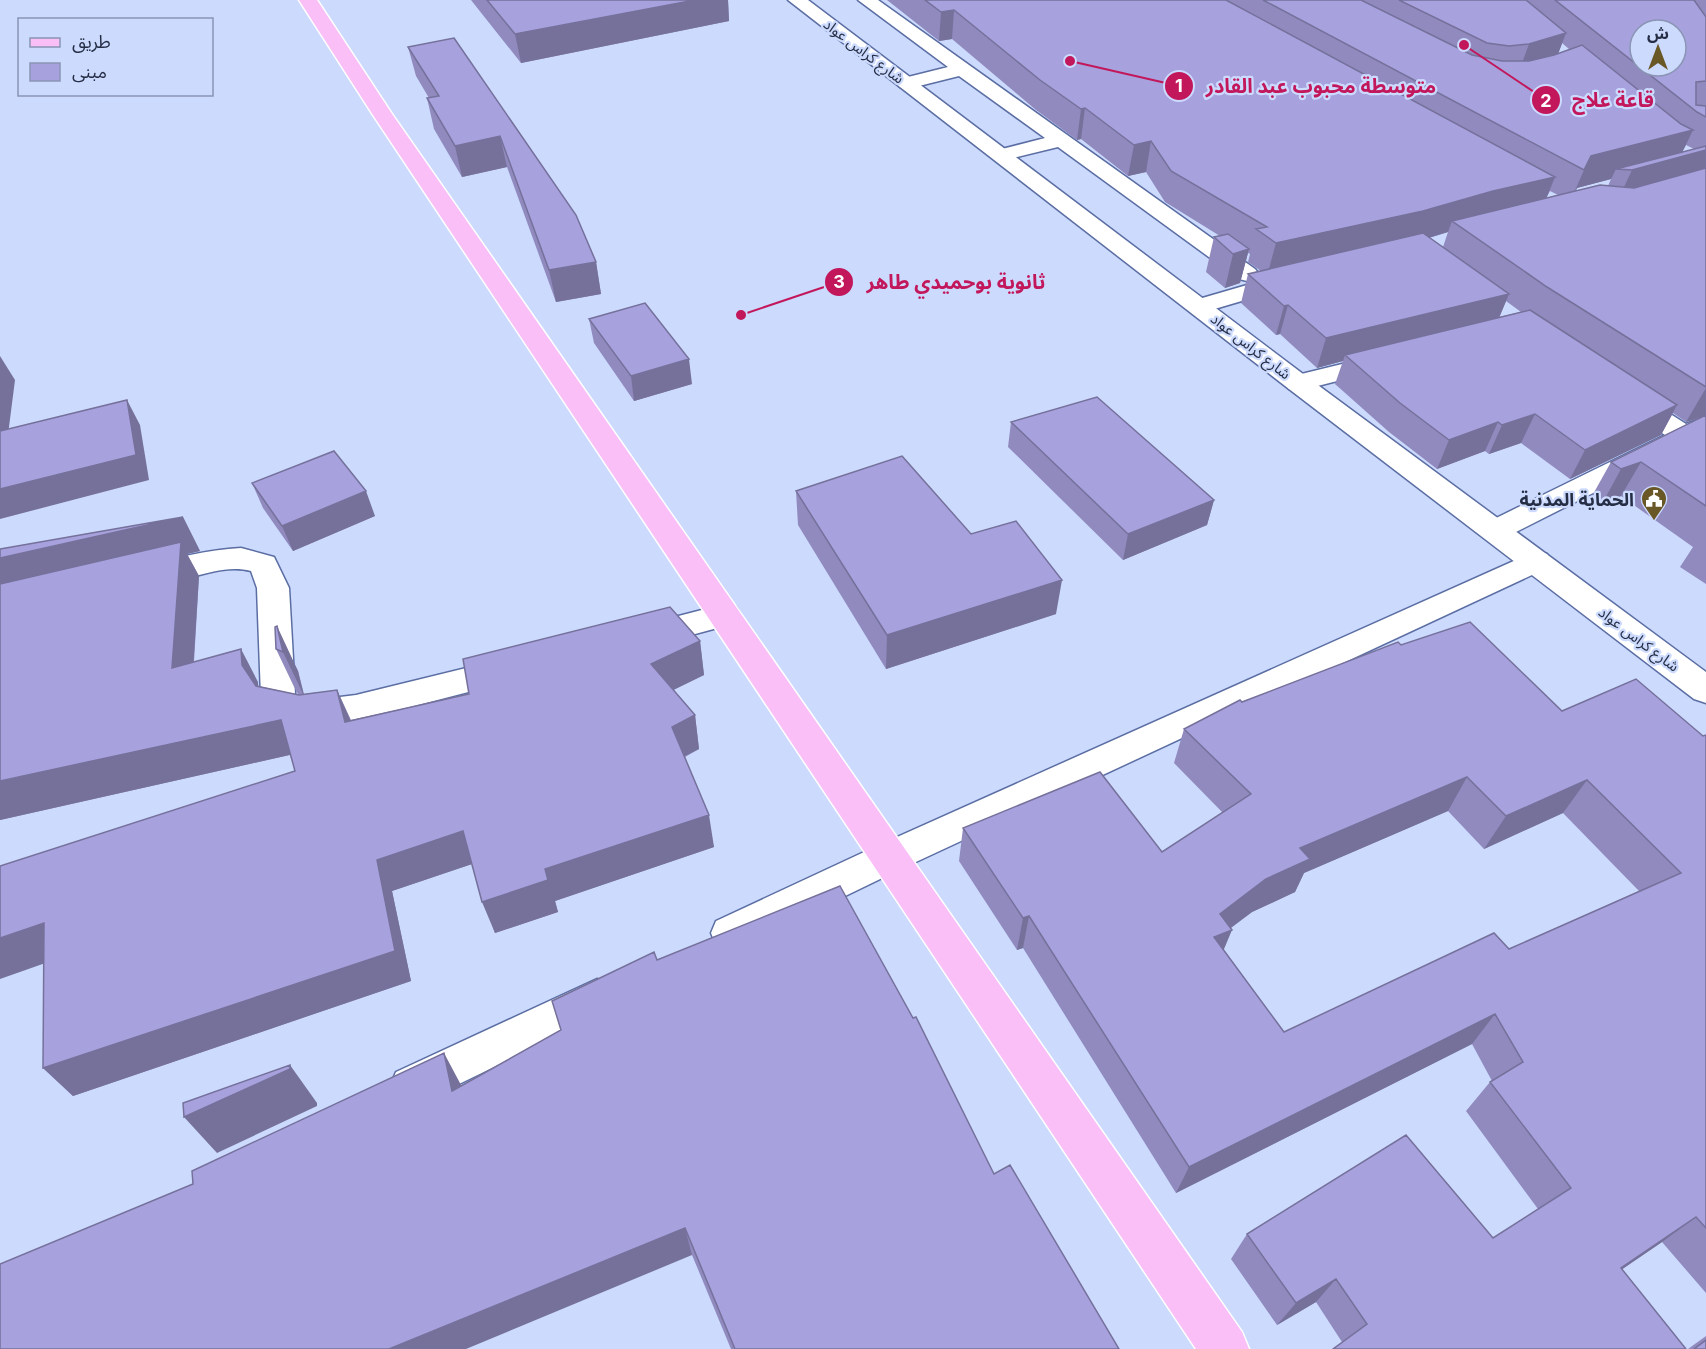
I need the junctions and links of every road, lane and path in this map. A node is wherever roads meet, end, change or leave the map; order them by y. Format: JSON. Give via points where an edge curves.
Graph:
{"nodes":[{"id":1,"x":308,"y":0,"type":"edge"},
{"id":2,"x":797,"y":0,"type":"edge"},
{"id":3,"x":867,"y":0,"type":"edge"},
{"id":4,"x":963,"y":69,"type":"junction"},
{"id":5,"x":907,"y":83,"type":"junction"},
{"id":6,"x":1061,"y":140,"type":"junction"},
{"id":7,"x":1001,"y":155,"type":"junction"},
{"id":8,"x":1307,"y":276,"type":"edge"},
{"id":9,"x":1263,"y":286,"type":"junction"},
{"id":10,"x":1201,"y":306,"type":"junction"},
{"id":11,"x":1410,"y":355,"type":"edge"},
{"id":12,"x":1299,"y":383,"type":"junction"},
{"id":13,"x":1607,"y":385,"type":"edge"},
{"id":14,"x":1695,"y":430,"type":"edge"},
{"id":15,"x":1496,"y":530,"type":"junction"},
{"id":16,"x":1536,"y":561,"type":"junction"},
{"id":17,"x":124,"y":581,"type":"edge"},
{"id":18,"x":725,"y":615,"type":"junction"},
{"id":19,"x":610,"y":644,"type":"edge"},
{"id":20,"x":541,"y":662,"type":"edge"},
{"id":21,"x":1706,"y":690,"type":"edge"},
{"id":22,"x":890,"y":857,"type":"junction"},
{"id":23,"x":697,"y":949,"type":"edge"},
{"id":24,"x":633,"y":980,"type":"edge"},
{"id":25,"x":375,"y":1102,"type":"edge"},
{"id":26,"x":1225,"y":1349,"type":"edge"}],
"edges":[{"from":1,"to":18,"type":"main road","via":[[389,125]]},
{"from":2,"to":5,"type":"street","name":"شارع كراس عواد"},
{"from":3,"to":4,"type":"street"},
{"from":4,"to":5,"type":"street"},
{"from":4,"to":6,"type":"street"},
{"from":5,"to":7,"type":"street","name":"شارع كراس عواد"},
{"from":6,"to":7,"type":"street"},
{"from":6,"to":9,"type":"street"},
{"from":7,"to":10,"type":"street","name":"شارع كراس عواد"},
{"from":8,"to":9,"type":"street"},
{"from":9,"to":10,"type":"street"},
{"from":10,"to":12,"type":"street","name":"شارع كراس عواد"},
{"from":11,"to":12,"type":"street"},
{"from":12,"to":15,"type":"street","name":"شارع كراس عواد"},
{"from":13,"to":14,"type":"street"},
{"from":14,"to":15,"type":"street"},
{"from":15,"to":16,"type":"street","name":"شارع كراس عواد"},
{"from":16,"to":21,"type":"street","name":"شارع كراس عواد"},
{"from":16,"to":22,"type":"street"},
{"from":17,"to":20,"type":"street","via":[[214,560],[241,558],[263,564],[273,588],[278,697],[287,709],[316,713],[356,708]]},
{"from":18,"to":19,"type":"street"},
{"from":18,"to":22,"type":"main road"},
{"from":22,"to":23,"type":"street"},
{"from":22,"to":26,"type":"main road"},
{"from":24,"to":25,"type":"street"}]}
